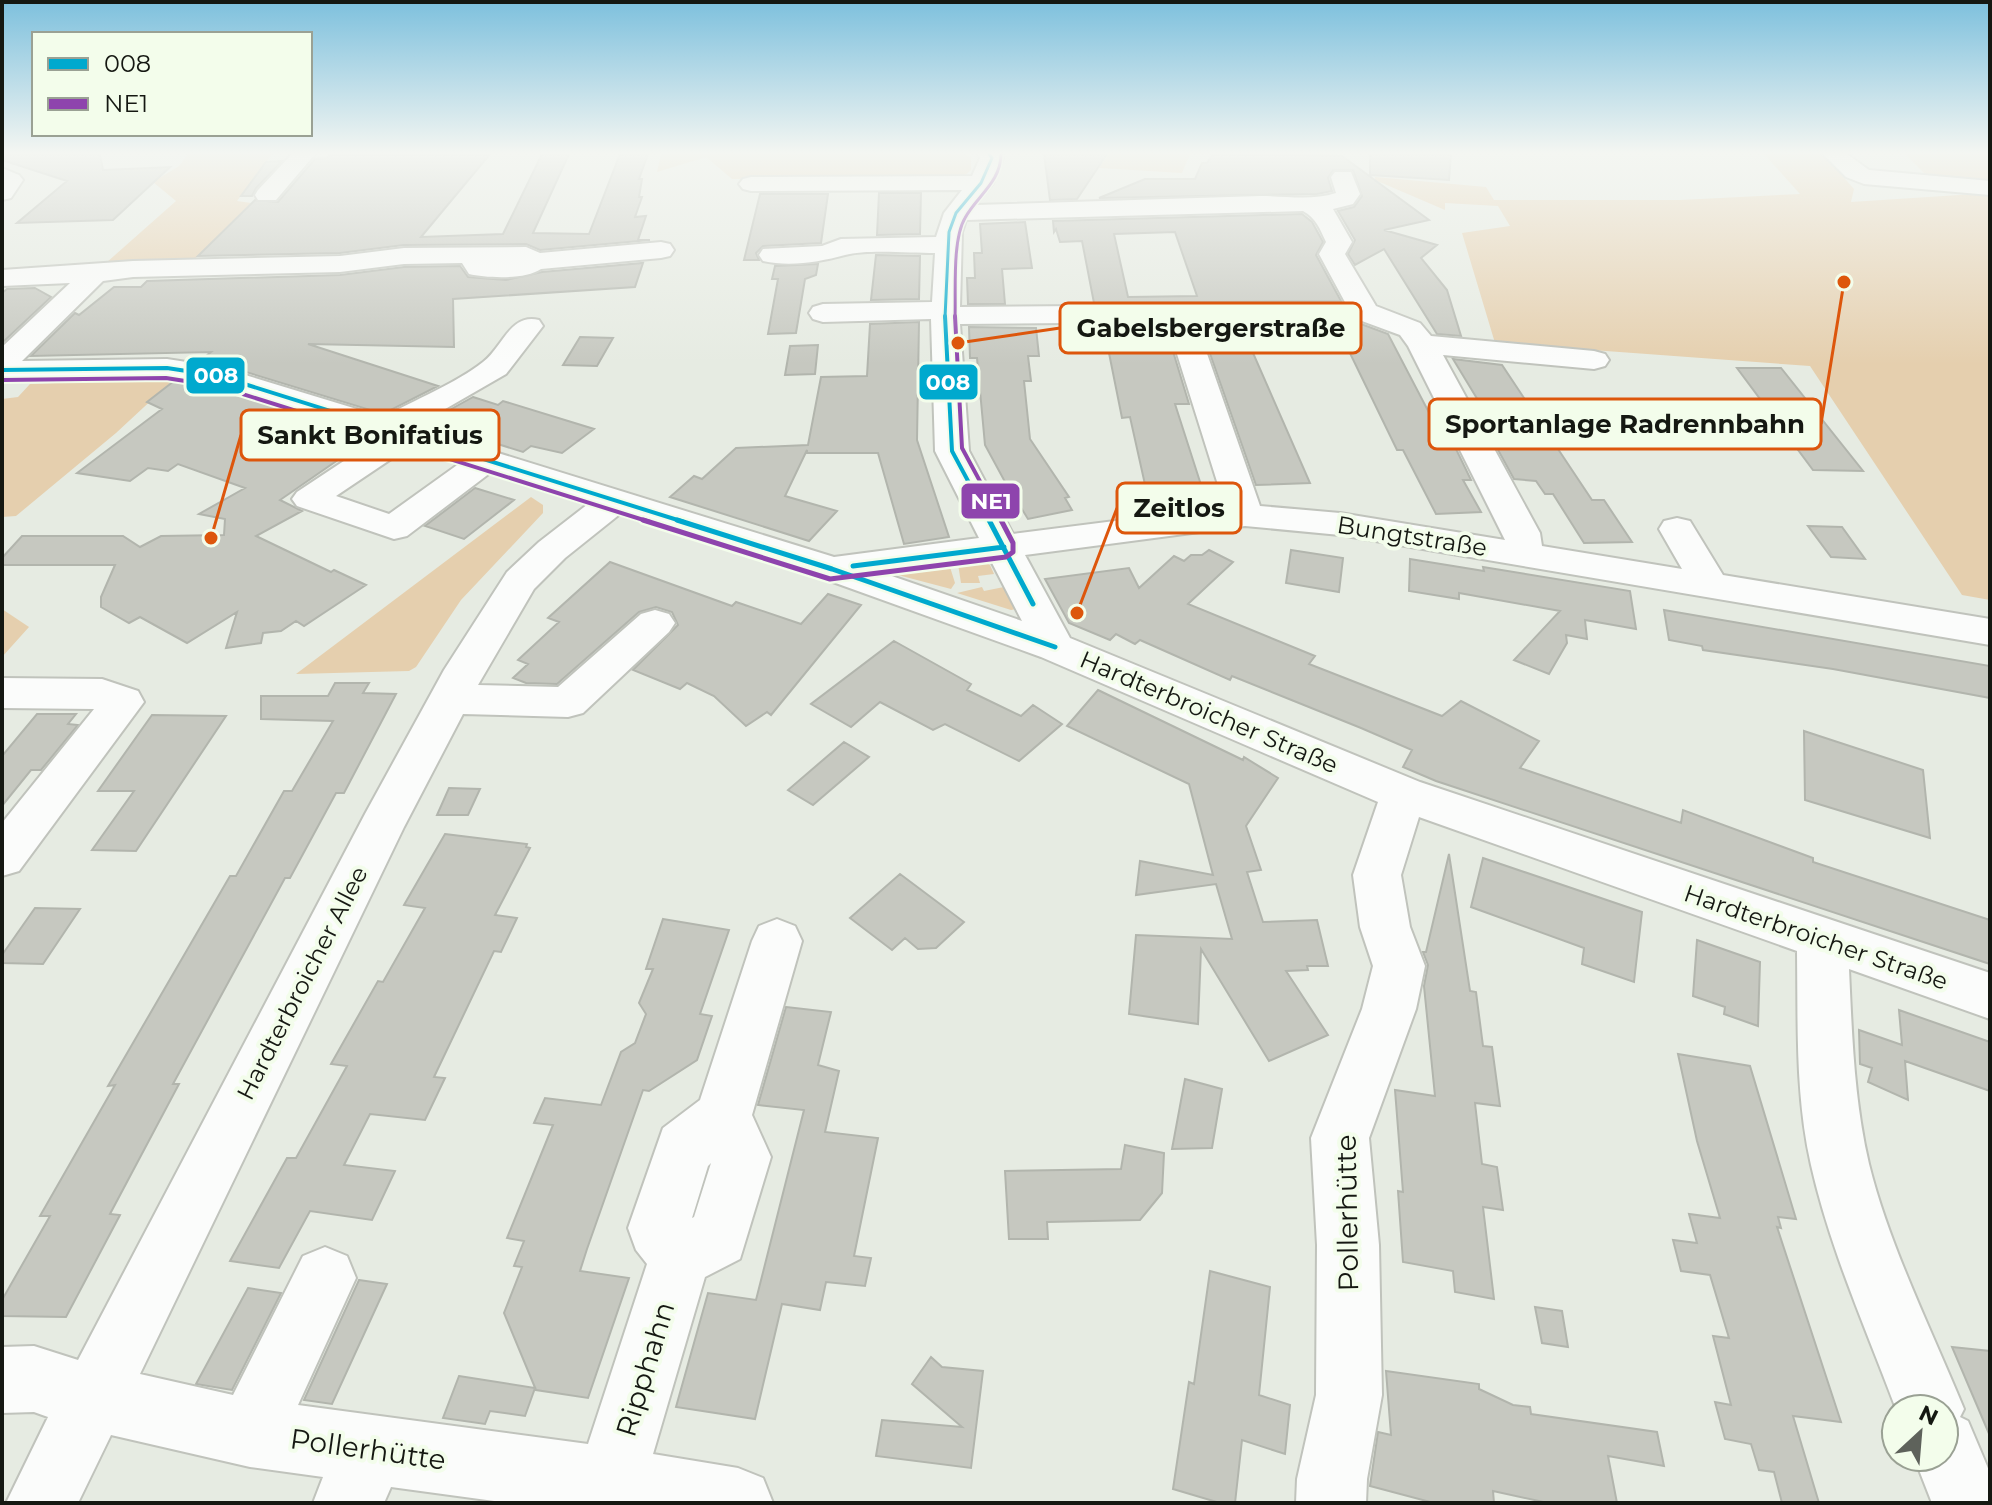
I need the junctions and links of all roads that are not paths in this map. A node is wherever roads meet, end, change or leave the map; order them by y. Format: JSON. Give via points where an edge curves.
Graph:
{"nodes":[{"id":1,"x":953,"y":224,"type":"edge"},
{"id":2,"x":1330,"y":224,"type":"edge"},
{"id":3,"x":948,"y":245,"type":"junction"},
{"id":4,"x":661,"y":250,"type":"dead end"},
{"id":5,"x":772,"y":255,"type":"dead end"},
{"id":6,"x":95,"y":274,"type":"junction"},
{"id":7,"x":2,"y":278,"type":"edge"},
{"id":8,"x":1365,"y":312,"type":"junction"},
{"id":9,"x":946,"y":313,"type":"junction"},
{"id":10,"x":823,"y":314,"type":"dead end"},
{"id":11,"x":1179,"y":314,"type":"junction"},
{"id":12,"x":529,"y":326,"type":"dead end"},
{"id":13,"x":1422,"y":344,"type":"junction"},
{"id":14,"x":1594,"y":360,"type":"dead end"},
{"id":15,"x":2,"y":363,"type":"edge"},
{"id":16,"x":2,"y":370,"type":"edge"},
{"id":17,"x":395,"y":432,"type":"junction"},
{"id":18,"x":487,"y":459,"type":"junction"},
{"id":19,"x":615,"y":500,"type":"junction"},
{"id":20,"x":1245,"y":515,"type":"junction"},
{"id":21,"x":1677,"y":529,"type":"dead end"},
{"id":22,"x":1004,"y":547,"type":"junction"},
{"id":23,"x":1525,"y":554,"type":"junction"},
{"id":24,"x":832,"y":569,"type":"junction"},
{"id":25,"x":1710,"y":585,"type":"junction"},
{"id":26,"x":655,"y":623,"type":"dead end"},
{"id":27,"x":1990,"y":632,"type":"edge"},
{"id":28,"x":1055,"y":647,"type":"junction"},
{"id":29,"x":2,"y":693,"type":"edge"},
{"id":30,"x":449,"y":699,"type":"junction"},
{"id":31,"x":1404,"y":794,"type":"junction"},
{"id":32,"x":2,"y":857,"type":"edge"},
{"id":33,"x":1822,"y":940,"type":"junction"},
{"id":34,"x":777,"y":941,"type":"dead end"},
{"id":35,"x":1990,"y":996,"type":"edge"},
{"id":36,"x":325,"y":1278,"type":"dead end"},
{"id":37,"x":2,"y":1380,"type":"edge"},
{"id":38,"x":1929,"y":1393,"type":"edge"},
{"id":39,"x":91,"y":1397,"type":"junction"},
{"id":40,"x":250,"y":1433,"type":"junction"},
{"id":41,"x":360,"y":1476,"type":"edge"},
{"id":42,"x":635,"y":1491,"type":"edge"},
{"id":43,"x":41,"y":1503,"type":"edge"},
{"id":44,"x":738,"y":1503,"type":"edge"},
{"id":45,"x":1331,"y":1503,"type":"edge"}],
"edges":[{"from":1,"to":3,"type":"street"},
{"from":2,"to":8,"type":"street","via":[[1339,242],[1332,254]]},
{"from":3,"to":5,"type":"street","via":[[841,247],[826,254]]},
{"from":3,"to":9,"type":"street"},
{"from":4,"to":6,"type":"street","via":[[534,262],[526,255],[404,256],[340,264]]},
{"from":6,"to":7,"type":"street"},
{"from":6,"to":15,"type":"street"},
{"from":8,"to":11,"type":"street"},
{"from":8,"to":13,"type":"street","via":[[1410,329]]},
{"from":9,"to":10,"type":"street"},
{"from":9,"to":11,"type":"street"},
{"from":9,"to":22,"type":"street","via":[[952,451]]},
{"from":11,"to":20,"type":"street"},
{"from":12,"to":17,"type":"street","via":[[495,368]]},
{"from":13,"to":14,"type":"street"},
{"from":13,"to":23,"type":"street","via":[[1522,533]]},
{"from":16,"to":17,"type":"street","name":"Hardterbroicher Straße","via":[[167,368],[219,376]]},
{"from":17,"to":18,"type":"street","name":"Hardterbroicher Straße"},
{"from":17,"to":18,"type":"street","via":[[309,499],[394,528]]},
{"from":18,"to":19,"type":"street","name":"Hardterbroicher Straße"},
{"from":19,"to":24,"type":"street","name":"Hardterbroicher Straße"},
{"from":19,"to":30,"type":"street","name":"Hardterbroicher Allee","via":[[520,581]]},
{"from":20,"to":22,"type":"street","name":"Bungtstraße"},
{"from":20,"to":23,"type":"street","name":"Bungtstraße","via":[[1340,524]]},
{"from":21,"to":25,"type":"street"},
{"from":22,"to":24,"type":"street","name":"Bungtstraße"},
{"from":22,"to":28,"type":"street"},
{"from":23,"to":25,"type":"street","name":"Bungtstraße"},
{"from":24,"to":28,"type":"street","name":"Hardterbroicher Straße"},
{"from":25,"to":27,"type":"street","name":"Bungtstraße"},
{"from":26,"to":30,"type":"street","via":[[568,702]]},
{"from":28,"to":31,"type":"street","name":"Hardterbroicher Straße"},
{"from":29,"to":32,"type":"street","via":[[102,694],[123,702]]},
{"from":30,"to":39,"type":"street","name":"Hardterbroicher Allee"},
{"from":31,"to":33,"type":"street","name":"Hardterbroicher Straße"},
{"from":31,"to":45,"type":"street","name":"Pollerhütte","via":[[1377,875],[1385,927],[1399,966],[1389,1009],[1340,1138],[1348,1245],[1349,1395]]},
{"from":33,"to":35,"type":"street","name":"Hardterbroicher Straße"},
{"from":33,"to":38,"type":"street","via":[[1826,1078],[1840,1165],[1869,1254]]},
{"from":34,"to":42,"type":"street","name":"Ripphahn","via":[[723,1117],[684,1148],[658,1228],[680,1257]]},
{"from":36,"to":40,"type":"street"},
{"from":37,"to":39,"type":"street","name":"Pollerhütte","via":[[34,1379]]},
{"from":39,"to":40,"type":"street","name":"Pollerhütte"},
{"from":39,"to":43,"type":"street","name":"Hardterbroicher Allee"},
{"from":40,"to":41,"type":"street","name":"Pollerhütte"},
{"from":41,"to":42,"type":"street","name":"Pollerhütte"},
{"from":42,"to":44,"type":"street","name":"Pollerhütte"}]}
